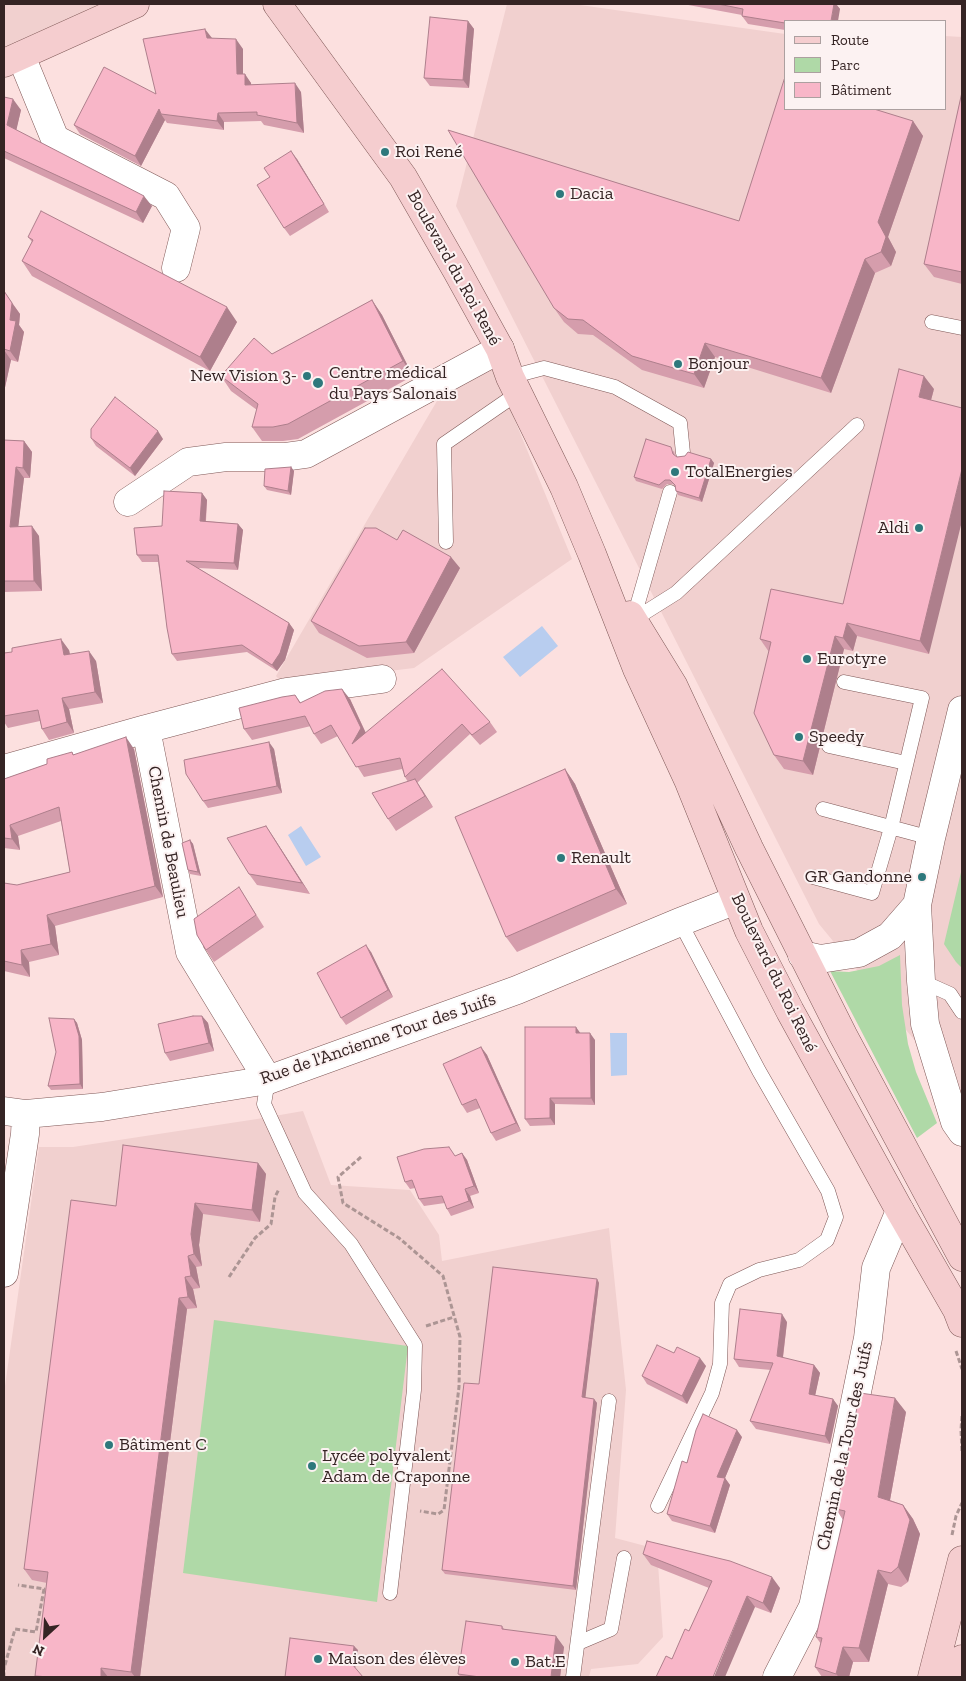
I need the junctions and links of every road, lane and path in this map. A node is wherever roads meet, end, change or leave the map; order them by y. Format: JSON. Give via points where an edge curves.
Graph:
{"nodes":[{"id":1,"x":135,"y":4,"type":"edge"},
{"id":2,"x":277,"y":4,"type":"edge"},
{"id":3,"x":13,"y":59,"type":"edge"},
{"id":4,"x":176,"y":268,"type":"dead end"},
{"id":5,"x":932,"y":322,"type":"dead end"},
{"id":6,"x":962,"y":328,"type":"edge"},
{"id":7,"x":500,"y":349,"type":"junction"},
{"id":8,"x":514,"y":385,"type":"junction"},
{"id":9,"x":857,"y":425,"type":"dead end"},
{"id":10,"x":683,"y":453,"type":"dead end"},
{"id":11,"x":670,"y":492,"type":"dead end"},
{"id":12,"x":128,"y":502,"type":"dead end"},
{"id":13,"x":446,"y":542,"type":"dead end"},
{"id":14,"x":592,"y":554,"type":"junction"},
{"id":15,"x":633,"y":620,"type":"junction"},
{"id":16,"x":382,"y":679,"type":"dead end"},
{"id":17,"x":844,"y":682,"type":"dead end"},
{"id":18,"x":962,"y":710,"type":"edge"},
{"id":19,"x":146,"y":729,"type":"junction"},
{"id":20,"x":958,"y":742,"type":"edge"},
{"id":21,"x":829,"y":746,"type":"dead end"},
{"id":22,"x":906,"y":763,"type":"junction"},
{"id":23,"x":4,"y":769,"type":"edge"},
{"id":24,"x":823,"y":809,"type":"dead end"},
{"id":25,"x":891,"y":828,"type":"junction"},
{"id":26,"x":931,"y":838,"type":"junction"},
{"id":27,"x":813,"y":877,"type":"dead end"},
{"id":28,"x":736,"y":900,"type":"junction"},
{"id":29,"x":917,"y":905,"type":"junction"},
{"id":30,"x":680,"y":922,"type":"junction"},
{"id":31,"x":802,"y":955,"type":"junction"},
{"id":32,"x":920,"y":982,"type":"junction"},
{"id":33,"x":962,"y":1012,"type":"edge"},
{"id":34,"x":268,"y":1080,"type":"junction"},
{"id":35,"x":15,"y":1113,"type":"edge"},
{"id":36,"x":962,"y":1132,"type":"edge"},
{"id":37,"x":362,"y":1157,"type":"dead end"},
{"id":38,"x":275,"y":1198,"type":"dead end"},
{"id":39,"x":900,"y":1211,"type":"junction"},
{"id":40,"x":962,"y":1257,"type":"edge"},
{"id":41,"x":4,"y":1273,"type":"edge"},
{"id":42,"x":229,"y":1277,"type":"dead end"},
{"id":43,"x":454,"y":1317,"type":"junction"},
{"id":44,"x":962,"y":1322,"type":"edge"},
{"id":45,"x":437,"y":1323,"type":"dead end"},
{"id":46,"x":609,"y":1401,"type":"dead end"},
{"id":47,"x":962,"y":1416,"type":"edge"},
{"id":48,"x":962,"y":1451,"type":"edge"},
{"id":49,"x":962,"y":1503,"type":"edge"},
{"id":50,"x":658,"y":1506,"type":"dead end"},
{"id":51,"x":411,"y":1510,"type":"dead end"},
{"id":52,"x":956,"y":1551,"type":"edge"},
{"id":53,"x":624,"y":1558,"type":"dead end"},
{"id":54,"x":18,"y":1585,"type":"dead end"},
{"id":55,"x":390,"y":1593,"type":"dead end"},
{"id":56,"x":578,"y":1643,"type":"junction"},
{"id":57,"x":962,"y":1659,"type":"edge"},
{"id":58,"x":4,"y":1665,"type":"edge"},
{"id":59,"x":4,"y":1677,"type":"edge"},
{"id":60,"x":573,"y":1677,"type":"edge"},
{"id":61,"x":777,"y":1677,"type":"edge"},
{"id":62,"x":932,"y":1677,"type":"edge"},
{"id":63,"x":958,"y":1677,"type":"edge"}],
"edges":[{"from":1,"to":3,"type":"main road"},
{"from":2,"to":7,"type":"main road","name":"Boulevard du Roi René","via":[[403,177]]},
{"from":3,"to":4,"type":"street","via":[[55,138],[166,196],[186,228]]},
{"from":5,"to":6,"type":"lane"},
{"from":7,"to":8,"type":"main road","name":"Boulevard du Roi René"},
{"from":7,"to":12,"type":"street","via":[[306,454],[188,462]]},
{"from":8,"to":10,"type":"lane","via":[[544,368],[615,387],[680,423]]},
{"from":8,"to":13,"type":"lane","via":[[444,444]]},
{"from":8,"to":14,"type":"main road","name":"Boulevard du Roi René","via":[[564,487]]},
{"from":9,"to":15,"type":"lane","via":[[676,593]]},
{"from":11,"to":15,"type":"lane"},
{"from":14,"to":15,"type":"main road","name":"Boulevard du Roi René"},
{"from":14,"to":28,"type":"main road","name":"Boulevard du Roi René","via":[[637,669],[689,782]]},
{"from":15,"to":31,"type":"main road","name":"Boulevard du Roi René","via":[[672,685]]},
{"from":16,"to":19,"type":"street","via":[[286,692]]},
{"from":17,"to":22,"type":"lane","via":[[922,698]]},
{"from":18,"to":20,"type":"street"},
{"from":19,"to":23,"type":"street"},
{"from":19,"to":34,"type":"street","name":"Chemin de Beaulieu","via":[[190,952]]},
{"from":20,"to":26,"type":"street"},
{"from":21,"to":22,"type":"lane"},
{"from":22,"to":25,"type":"lane"},
{"from":24,"to":25,"type":"lane"},
{"from":25,"to":26,"type":"lane"},
{"from":25,"to":27,"type":"lane","via":[[872,892]]},
{"from":26,"to":29,"type":"street"},
{"from":28,"to":30,"type":"street","name":"Rue de l'Ancienne Tour des Juifs"},
{"from":28,"to":39,"type":"main road","name":"Boulevard du Roi René","via":[[790,1011]]},
{"from":29,"to":31,"type":"street","via":[[890,936],[859,953],[820,959]]},
{"from":29,"to":32,"type":"street"},
{"from":30,"to":34,"type":"street","name":"Rue de l'Ancienne Tour des Juifs","via":[[517,990]]},
{"from":30,"to":50,"type":"lane","via":[[758,1071],[828,1190],[836,1217],[827,1240],[799,1260],[759,1270],[730,1284],[722,1303],[720,1364],[712,1393]]},
{"from":31,"to":40,"type":"main road","name":"Boulevard du Roi René"},
{"from":32,"to":33,"type":"lane","via":[[950,994]]},
{"from":32,"to":36,"type":"street","via":[[925,1024],[955,1122]]},
{"from":34,"to":35,"type":"street","name":"Rue de l'Ancienne Tour des Juifs","via":[[102,1107]]},
{"from":34,"to":55,"type":"lane","via":[[264,1104],[305,1193],[351,1244],[416,1345],[414,1390]]},
{"from":35,"to":41,"type":"street","via":[[25,1134]]},
{"from":37,"to":43,"type":"path","via":[[338,1177],[343,1203],[398,1238],[443,1276]]},
{"from":38,"to":42,"type":"path","via":[[271,1224],[255,1238]]},
{"from":39,"to":44,"type":"main road","name":"Boulevard du Roi René"},
{"from":39,"to":61,"type":"street","name":"Chemin de la Tour des Juifs","via":[[876,1268],[868,1338],[812,1607]]},
{"from":43,"to":45,"type":"path"},
{"from":43,"to":51,"type":"path","via":[[460,1338],[459,1387],[444,1510],[438,1514]]},
{"from":46,"to":56,"type":"lane"},
{"from":47,"to":48,"type":"path"},
{"from":49,"to":52,"type":"path","via":[[956,1516]]},
{"from":52,"to":62,"type":"main road"},
{"from":53,"to":56,"type":"lane","via":[[611,1629]]},
{"from":54,"to":58,"type":"path","via":[[44,1589],[36,1632],[15,1629]]},
{"from":56,"to":60,"type":"lane"},
{"from":57,"to":63,"type":"main road"},
{"from":58,"to":59,"type":"path"}]}
